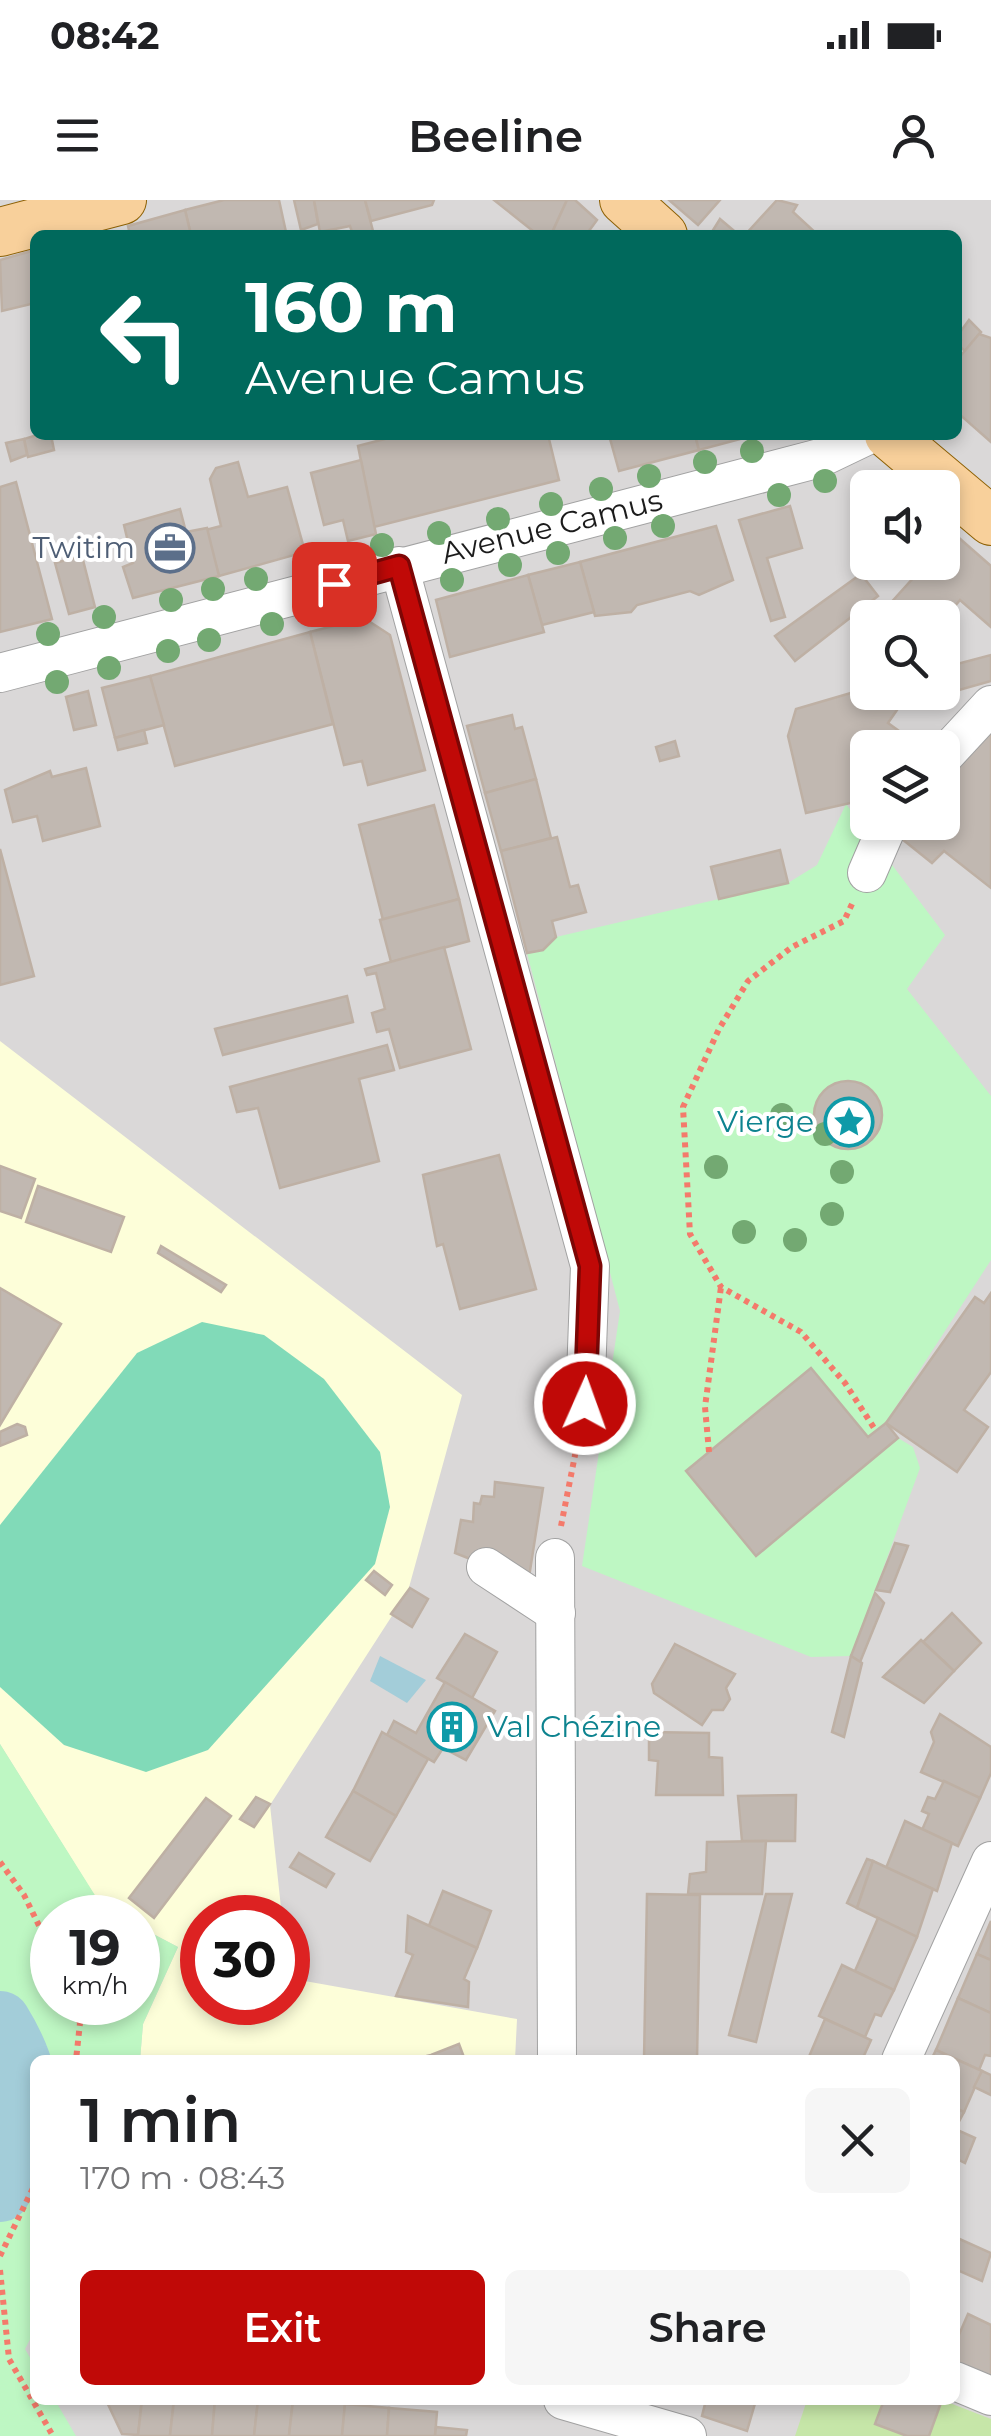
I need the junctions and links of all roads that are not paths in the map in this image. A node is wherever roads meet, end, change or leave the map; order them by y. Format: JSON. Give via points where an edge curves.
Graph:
{"nodes":[{"id":1,"x":122,"y":200,"type":"edge"},
{"id":2,"x":624,"y":200,"type":"edge"},
{"id":3,"x":23,"y":218,"type":"edge"},
{"id":4,"x":657,"y":230,"type":"edge"},
{"id":5,"x":859,"y":440,"type":"edge"},
{"id":6,"x":898,"y":440,"type":"edge"},
{"id":7,"x":904,"y":440,"type":"edge"},
{"id":8,"x":991,"y":478,"type":"edge"},
{"id":9,"x":991,"y":521,"type":"edge"},
{"id":10,"x":399,"y":566,"type":"junction"},
{"id":11,"x":0,"y":673,"type":"edge"},
{"id":12,"x":991,"y":704,"type":"edge"},
{"id":13,"x":960,"y":738,"type":"edge"},
{"id":14,"x":881,"y":840,"type":"edge"},
{"id":15,"x":867,"y":874,"type":"road end"},
{"id":16,"x":585,"y":1404,"type":"road end"},
{"id":17,"x":555,"y":1558,"type":"road end"},
{"id":18,"x":486,"y":1567,"type":"dead end"},
{"id":19,"x":556,"y":1612,"type":"junction"},
{"id":20,"x":991,"y":1862,"type":"edge"},
{"id":21,"x":557,"y":2055,"type":"edge"},
{"id":22,"x":904,"y":2055,"type":"edge"},
{"id":23,"x":960,"y":2382,"type":"edge"},
{"id":24,"x":991,"y":2396,"type":"edge"},
{"id":25,"x":580,"y":2405,"type":"edge"},
{"id":26,"x":687,"y":2436,"type":"edge"}],
"edges":[{"from":1,"to":3,"type":"main road"},
{"from":2,"to":4,"type":"main road"},
{"from":5,"to":10,"type":"street","name":"Avenue Camus","via":[[832,454]]},
{"from":6,"to":9,"type":"main road"},
{"from":7,"to":8,"type":"main road"},
{"from":10,"to":11,"type":"street","name":"Avenue Camus"},
{"from":10,"to":16,"type":"street","via":[[590,1266]]},
{"from":12,"to":13,"type":"street"},
{"from":14,"to":15,"type":"street"},
{"from":17,"to":19,"type":"street"},
{"from":18,"to":19,"type":"street"},
{"from":19,"to":21,"type":"street"},
{"from":20,"to":22,"type":"street"},
{"from":23,"to":24,"type":"street"},
{"from":25,"to":26,"type":"street"}]}
